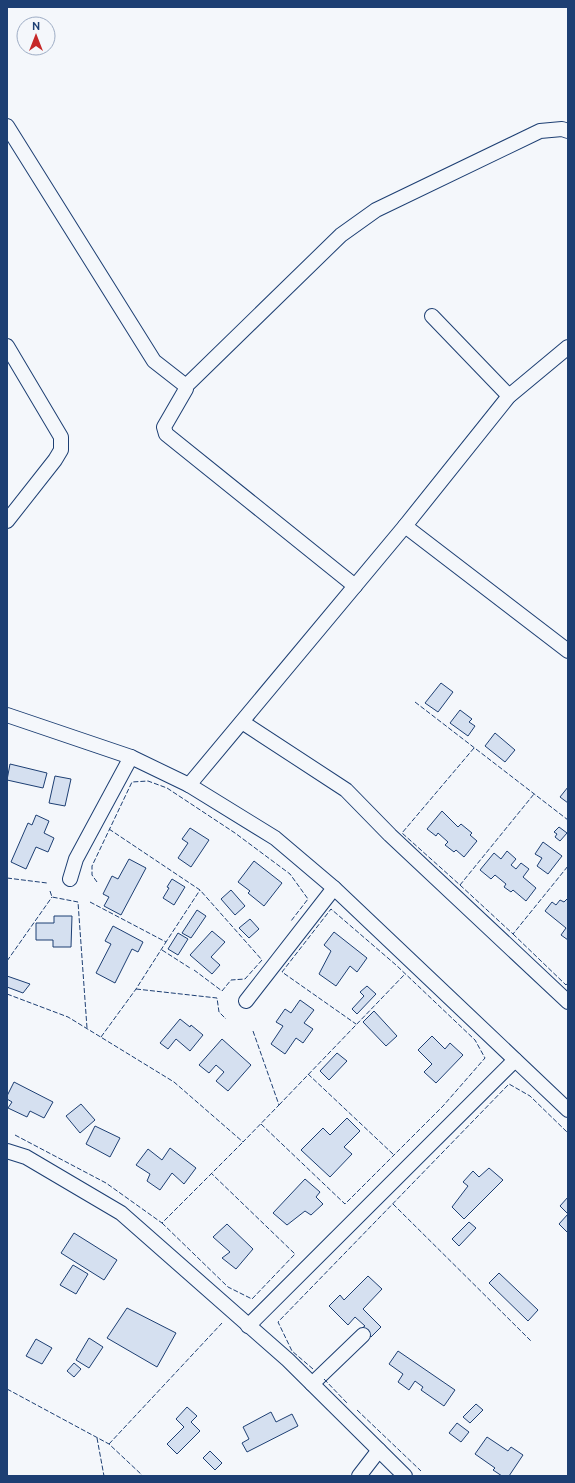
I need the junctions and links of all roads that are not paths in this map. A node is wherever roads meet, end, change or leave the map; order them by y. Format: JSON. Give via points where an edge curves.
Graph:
{"nodes":[{"id":1,"x":7,"y":126,"type":"edge"},
{"id":2,"x":568,"y":130,"type":"edge"},
{"id":3,"x":432,"y":316,"type":"dead end"},
{"id":4,"x":7,"y":346,"type":"edge"},
{"id":5,"x":568,"y":347,"type":"edge"},
{"id":6,"x":186,"y":386,"type":"junction"},
{"id":7,"x":509,"y":396,"type":"junction"},
{"id":8,"x":7,"y":521,"type":"edge"},
{"id":9,"x":405,"y":526,"type":"junction"},
{"id":10,"x":355,"y":586,"type":"junction"},
{"id":11,"x":568,"y":651,"type":"edge"},
{"id":12,"x":7,"y":715,"type":"edge"},
{"id":13,"x":242,"y":722,"type":"junction"},
{"id":14,"x":131,"y":757,"type":"junction"},
{"id":15,"x":189,"y":786,"type":"junction"},
{"id":16,"x":70,"y":879,"type":"dead end"},
{"id":17,"x":334,"y":888,"type":"junction"},
{"id":18,"x":246,"y":1001,"type":"dead end"},
{"id":19,"x":568,"y":1002,"type":"edge"},
{"id":20,"x":514,"y":1060,"type":"junction"},
{"id":21,"x":568,"y":1110,"type":"edge"},
{"id":22,"x":7,"y":1150,"type":"edge"},
{"id":23,"x":248,"y":1326,"type":"junction"},
{"id":24,"x":363,"y":1335,"type":"dead end"},
{"id":25,"x":312,"y":1384,"type":"junction"},
{"id":26,"x":379,"y":1450,"type":"junction"},
{"id":27,"x":359,"y":1476,"type":"edge"},
{"id":28,"x":405,"y":1476,"type":"edge"}],
"edges":[{"from":1,"to":6,"type":"street","via":[[154,361]]},
{"from":2,"to":6,"type":"street","via":[[540,131],[376,210],[341,235]]},
{"from":3,"to":7,"type":"street"},
{"from":4,"to":8,"type":"street","via":[[61,437],[61,450]]},
{"from":5,"to":7,"type":"street"},
{"from":6,"to":10,"type":"street","via":[[164,427],[166,434]]},
{"from":7,"to":9,"type":"street"},
{"from":9,"to":10,"type":"street"},
{"from":9,"to":11,"type":"street"},
{"from":10,"to":13,"type":"street"},
{"from":12,"to":14,"type":"street"},
{"from":13,"to":15,"type":"street"},
{"from":13,"to":19,"type":"street","via":[[346,790]]},
{"from":14,"to":15,"type":"street"},
{"from":14,"to":16,"type":"street","via":[[76,859]]},
{"from":15,"to":17,"type":"street","via":[[275,838]]},
{"from":17,"to":18,"type":"street"},
{"from":17,"to":20,"type":"street"},
{"from":20,"to":21,"type":"street"},
{"from":20,"to":23,"type":"street"},
{"from":22,"to":23,"type":"street","via":[[26,1158],[121,1213]]},
{"from":23,"to":25,"type":"street"},
{"from":24,"to":25,"type":"street"},
{"from":25,"to":26,"type":"street"},
{"from":26,"to":27,"type":"street"},
{"from":26,"to":28,"type":"street"}]}
